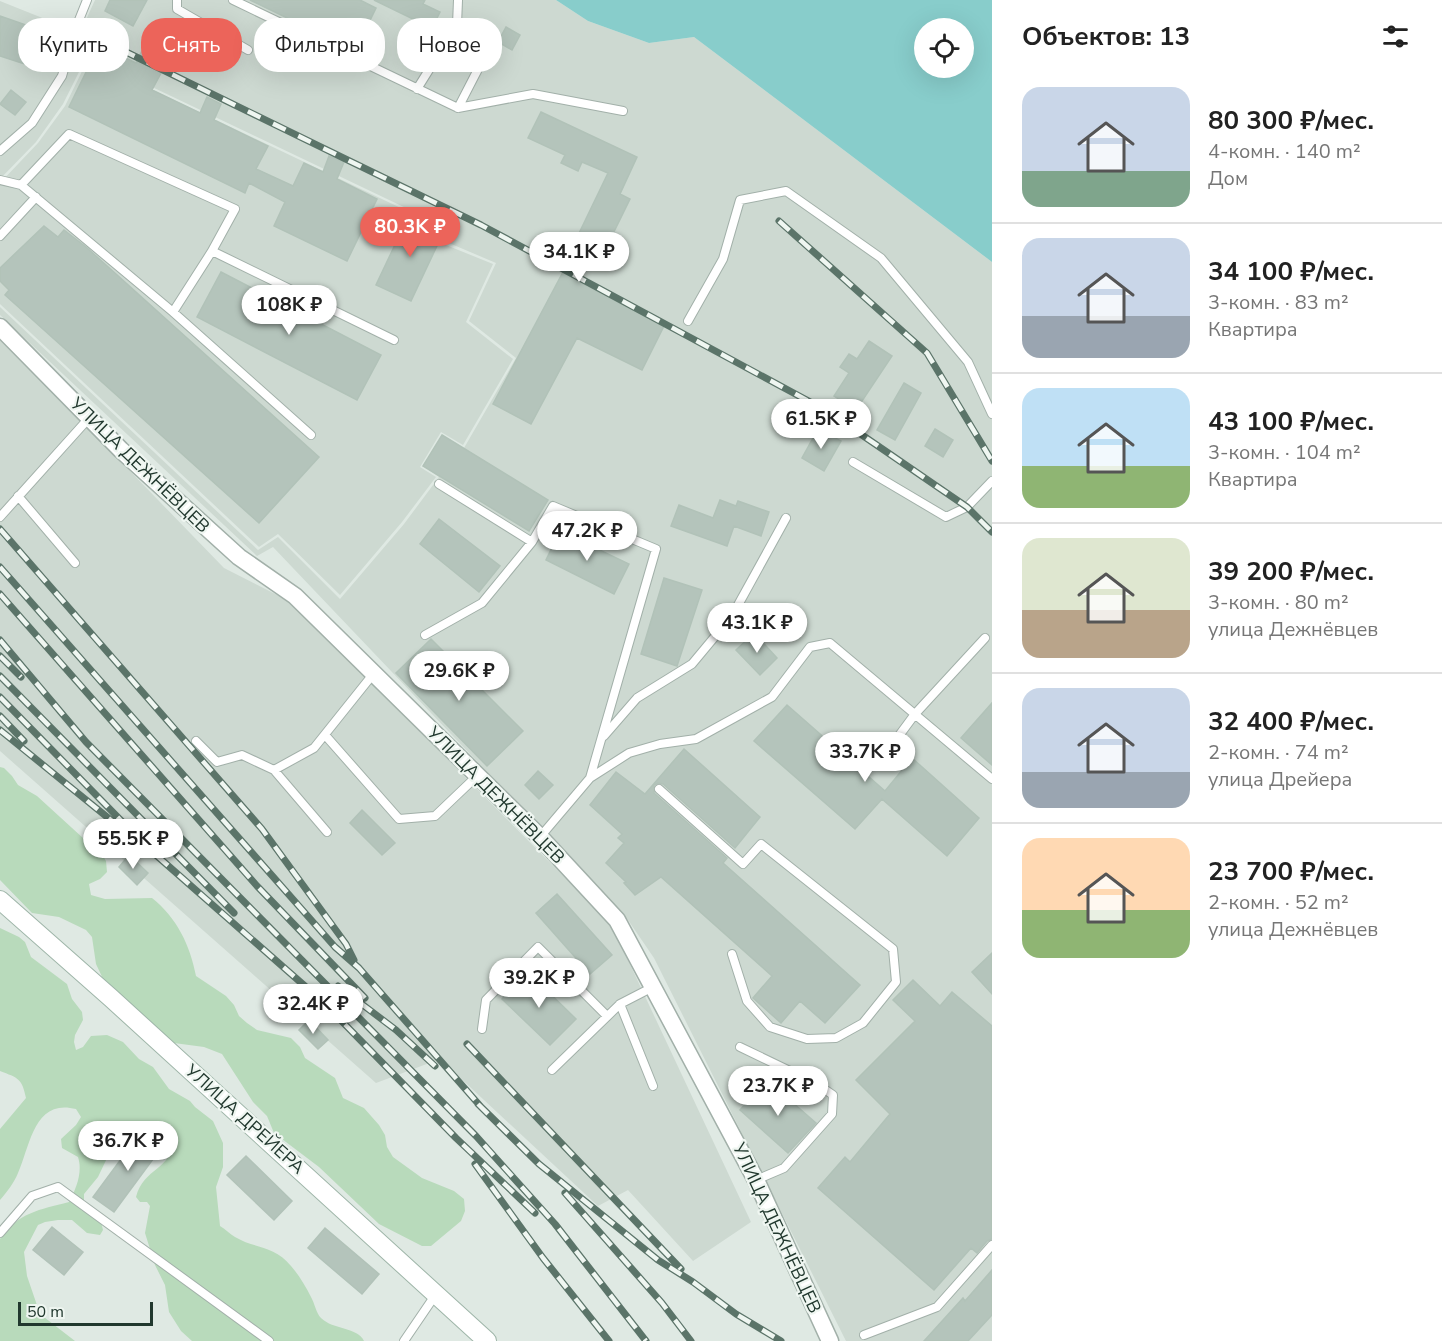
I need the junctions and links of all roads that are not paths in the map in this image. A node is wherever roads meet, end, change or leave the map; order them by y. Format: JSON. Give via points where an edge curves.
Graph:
{"nodes":[{"id":1,"x":87,"y":0,"type":"edge"},
{"id":2,"x":177,"y":0,"type":"edge"},
{"id":3,"x":233,"y":0,"type":"edge"},
{"id":4,"x":458,"y":0,"type":"edge"},
{"id":5,"x":457,"y":18,"type":"edge"},
{"id":6,"x":248,"y":50,"type":"dead end"},
{"id":7,"x":428,"y":72,"type":"edge"},
{"id":8,"x":477,"y":72,"type":"edge"},
{"id":9,"x":417,"y":89,"type":"junction"},
{"id":10,"x":458,"y":108,"type":"junction"},
{"id":11,"x":623,"y":111,"type":"dead end"},
{"id":12,"x":0,"y":151,"type":"edge"},
{"id":13,"x":0,"y":180,"type":"edge"},
{"id":14,"x":21,"y":185,"type":"junction"},
{"id":15,"x":36,"y":197,"type":"junction"},
{"id":16,"x":0,"y":236,"type":"edge"},
{"id":17,"x":212,"y":251,"type":"junction"},
{"id":18,"x":173,"y":312,"type":"junction"},
{"id":19,"x":688,"y":321,"type":"dead end"},
{"id":20,"x":0,"y":327,"type":"edge"},
{"id":21,"x":394,"y":340,"type":"dead end"},
{"id":22,"x":992,"y":414,"type":"edge"},
{"id":23,"x":89,"y":418,"type":"junction"},
{"id":24,"x":311,"y":435,"type":"dead end"},
{"id":25,"x":853,"y":462,"type":"dead end"},
{"id":26,"x":992,"y":481,"type":"edge"},
{"id":27,"x":439,"y":484,"type":"dead end"},
{"id":28,"x":18,"y":496,"type":"junction"},
{"id":29,"x":0,"y":517,"type":"edge"},
{"id":30,"x":786,"y":518,"type":"dead end"},
{"id":31,"x":532,"y":542,"type":"junction"},
{"id":32,"x":75,"y":563,"type":"dead end"},
{"id":33,"x":425,"y":635,"type":"dead end"},
{"id":34,"x":985,"y":638,"type":"dead end"},
{"id":35,"x":374,"y":673,"type":"junction"},
{"id":36,"x":915,"y":714,"type":"junction"},
{"id":37,"x":325,"y":735,"type":"junction"},
{"id":38,"x":602,"y":738,"type":"junction"},
{"id":39,"x":196,"y":741,"type":"dead end"},
{"id":40,"x":881,"y":760,"type":"dead end"},
{"id":41,"x":274,"y":770,"type":"junction"},
{"id":42,"x":477,"y":775,"type":"junction"},
{"id":43,"x":590,"y":778,"type":"junction"},
{"id":44,"x":992,"y":779,"type":"edge"},
{"id":45,"x":659,"y":789,"type":"dead end"},
{"id":46,"x":327,"y":832,"type":"dead end"},
{"id":47,"x":540,"y":837,"type":"junction"},
{"id":48,"x":0,"y":900,"type":"edge"},
{"id":49,"x":732,"y":954,"type":"dead end"},
{"id":50,"x":653,"y":987,"type":"junction"},
{"id":51,"x":620,"y":1004,"type":"junction"},
{"id":52,"x":607,"y":1016,"type":"junction"},
{"id":53,"x":482,"y":1029,"type":"dead end"},
{"id":54,"x":740,"y":1047,"type":"dead end"},
{"id":55,"x":552,"y":1070,"type":"dead end"},
{"id":56,"x":653,"y":1086,"type":"dead end"},
{"id":57,"x":756,"y":1180,"type":"junction"},
{"id":58,"x":0,"y":1233,"type":"edge"},
{"id":59,"x":992,"y":1245,"type":"edge"},
{"id":60,"x":436,"y":1294,"type":"junction"},
{"id":61,"x":864,"y":1335,"type":"dead end"},
{"id":62,"x":269,"y":1341,"type":"edge"},
{"id":63,"x":404,"y":1341,"type":"edge"},
{"id":64,"x":487,"y":1341,"type":"edge"},
{"id":65,"x":830,"y":1341,"type":"edge"}],
"edges":[{"from":1,"to":12,"type":"lane","via":[[62,76],[32,123]]},
{"from":2,"to":6,"type":"lane","via":[[177,9]]},
{"from":3,"to":9,"type":"lane"},
{"from":4,"to":5,"type":"lane"},
{"from":7,"to":9,"type":"lane"},
{"from":8,"to":10,"type":"lane"},
{"from":9,"to":10,"type":"lane"},
{"from":10,"to":11,"type":"lane","via":[[533,94]]},
{"from":13,"to":14,"type":"lane"},
{"from":14,"to":15,"type":"lane"},
{"from":14,"to":17,"type":"lane","via":[[69,134],[235,210]]},
{"from":15,"to":16,"type":"lane"},
{"from":15,"to":18,"type":"lane"},
{"from":17,"to":18,"type":"lane"},
{"from":17,"to":21,"type":"lane"},
{"from":18,"to":24,"type":"lane"},
{"from":19,"to":22,"type":"lane","via":[[723,260],[740,200],[786,191],[881,258],[968,362]]},
{"from":20,"to":23,"type":"street","name":"УЛИЦА ДЕЖНЁВЦЕВ"},
{"from":23,"to":28,"type":"lane"},
{"from":23,"to":35,"type":"street","name":"УЛИЦА ДЕЖНЁВЦЕВ","via":[[238,557],[295,596]]},
{"from":25,"to":26,"type":"lane","via":[[946,517],[967,507]]},
{"from":27,"to":31,"type":"lane"},
{"from":28,"to":29,"type":"lane"},
{"from":28,"to":32,"type":"lane"},
{"from":30,"to":38,"type":"lane","via":[[732,616],[692,664],[637,698]]},
{"from":31,"to":33,"type":"lane","via":[[482,603]]},
{"from":31,"to":38,"type":"lane","via":[[553,506],[656,549]]},
{"from":34,"to":36,"type":"lane"},
{"from":35,"to":37,"type":"lane"},
{"from":35,"to":42,"type":"street","name":"УЛИЦА ДЕЖНЁВЦЕВ"},
{"from":36,"to":40,"type":"lane"},
{"from":36,"to":43,"type":"lane","via":[[830,643],[810,647],[772,697],[696,739],[629,753]]},
{"from":36,"to":44,"type":"lane"},
{"from":37,"to":41,"type":"lane","via":[[314,748]]},
{"from":37,"to":42,"type":"lane","via":[[399,819],[435,816]]},
{"from":38,"to":43,"type":"lane"},
{"from":39,"to":41,"type":"lane","via":[[216,762],[242,755]]},
{"from":41,"to":46,"type":"lane"},
{"from":42,"to":47,"type":"street","name":"УЛИЦА ДЕЖНЁВЦЕВ"},
{"from":43,"to":47,"type":"lane"},
{"from":45,"to":49,"type":"lane","via":[[743,864],[761,844],[893,949],[896,982],[863,1023],[836,1038],[807,1040],[770,1027],[747,1001]]},
{"from":47,"to":50,"type":"street","name":"УЛИЦА ДЕЖНЁВЦЕВ","via":[[617,920]]},
{"from":48,"to":60,"type":"main road","name":"УЛИЦА ДРЕЙЕРА"},
{"from":50,"to":51,"type":"lane"},
{"from":50,"to":57,"type":"street","name":"УЛИЦА ДЕЖНЁВЦЕВ"},
{"from":51,"to":52,"type":"lane"},
{"from":51,"to":56,"type":"lane"},
{"from":52,"to":53,"type":"lane","via":[[538,947],[486,1000]]},
{"from":52,"to":55,"type":"lane"},
{"from":54,"to":57,"type":"lane","via":[[833,1095],[832,1114],[784,1168]]},
{"from":57,"to":65,"type":"street","name":"УЛИЦА ДЕЖНЁВЦЕВ"},
{"from":58,"to":62,"type":"lane","via":[[32,1196],[58,1187]]},
{"from":59,"to":61,"type":"lane","via":[[937,1307]]},
{"from":60,"to":63,"type":"lane"},
{"from":60,"to":64,"type":"main road","name":"УЛИЦА ДРЕЙЕРА"}]}
